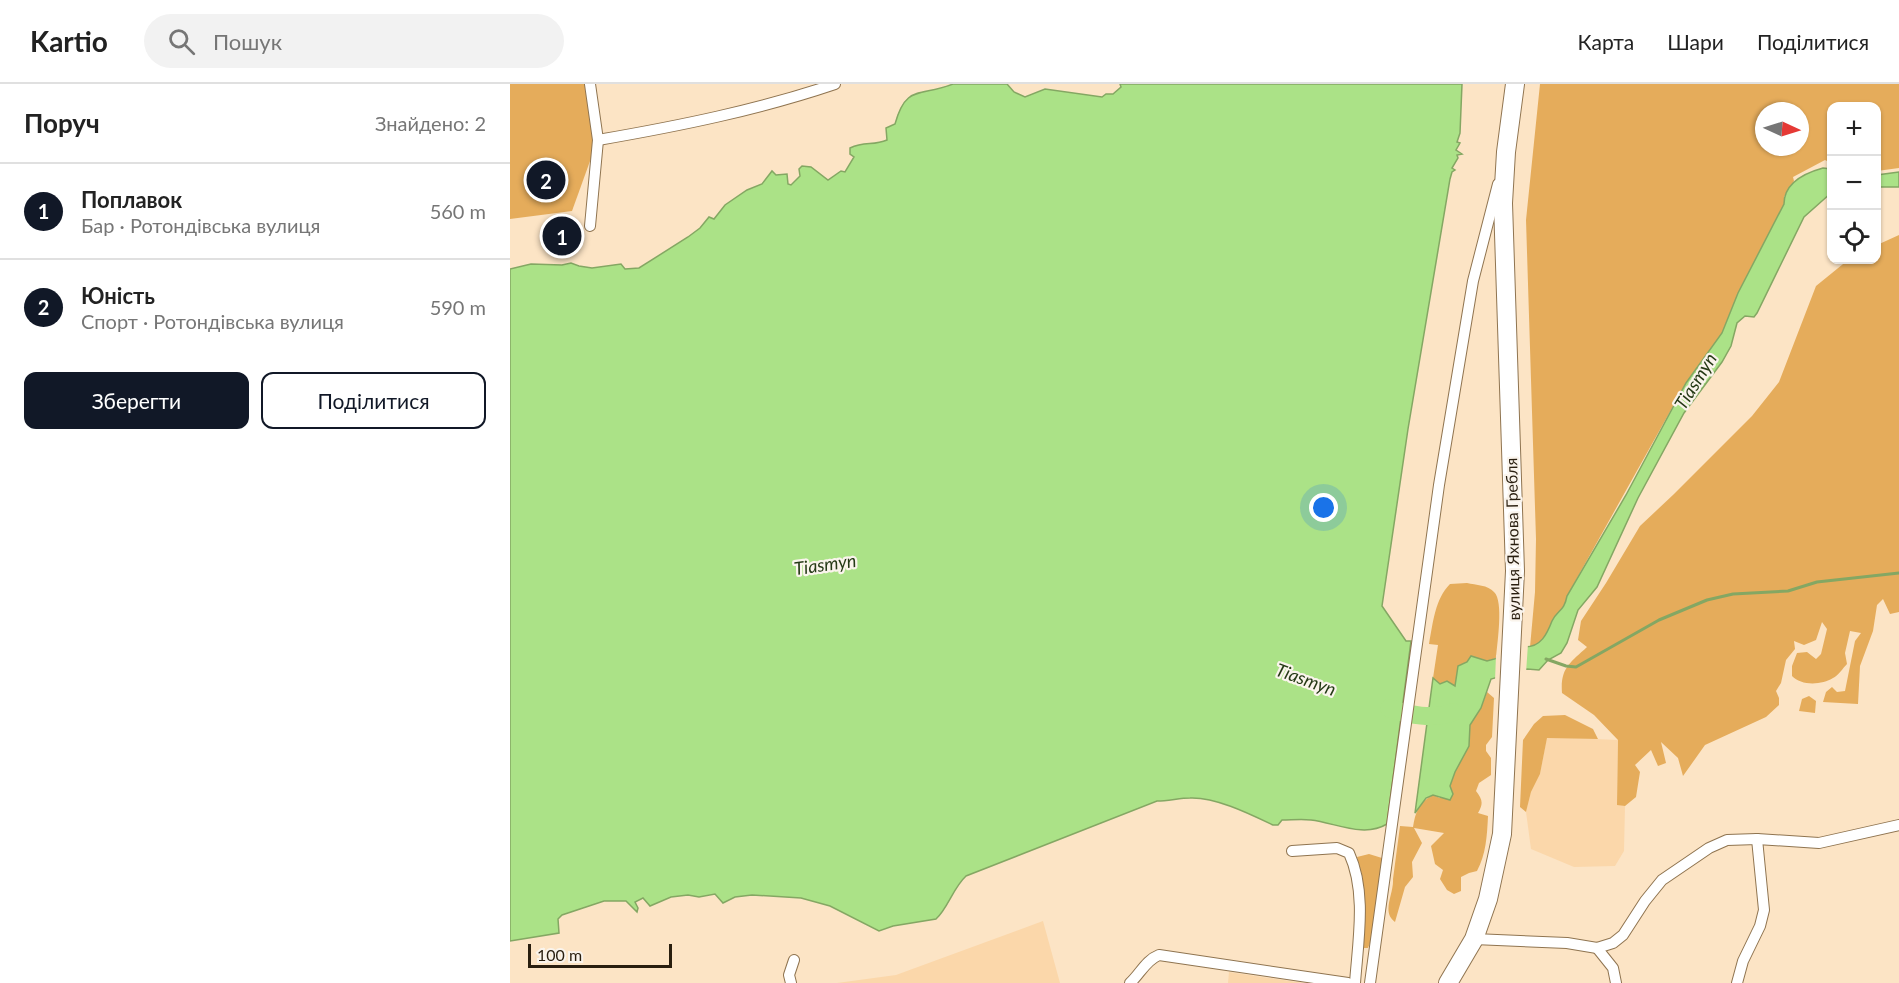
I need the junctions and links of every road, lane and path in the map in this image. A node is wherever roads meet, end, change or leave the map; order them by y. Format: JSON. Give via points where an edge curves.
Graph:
{"nodes":[{"id":1,"x":590,"y":84,"type":"edge"},
{"id":2,"x":836,"y":84,"type":"edge"},
{"id":3,"x":1515,"y":84,"type":"edge"},
{"id":4,"x":598,"y":140,"type":"junction"},
{"id":5,"x":1506,"y":152,"type":"junction"},
{"id":6,"x":590,"y":226,"type":"dead end"},
{"id":7,"x":1899,"y":825,"type":"edge"},
{"id":8,"x":1757,"y":838,"type":"junction"},
{"id":9,"x":1292,"y":850,"type":"dead end"},
{"id":10,"x":1474,"y":939,"type":"junction"},
{"id":11,"x":1613,"y":943,"type":"junction"},
{"id":12,"x":1597,"y":948,"type":"junction"},
{"id":13,"x":794,"y":960,"type":"dead end"},
{"id":14,"x":1609,"y":962,"type":"junction"},
{"id":15,"x":1616,"y":981,"type":"edge"},
{"id":16,"x":791,"y":983,"type":"edge"},
{"id":17,"x":1130,"y":983,"type":"edge"},
{"id":18,"x":1348,"y":983,"type":"edge"},
{"id":19,"x":1355,"y":983,"type":"edge"},
{"id":20,"x":1370,"y":983,"type":"edge"},
{"id":21,"x":1448,"y":983,"type":"edge"},
{"id":22,"x":1629,"y":983,"type":"edge"},
{"id":23,"x":1737,"y":983,"type":"edge"}],
"edges":[{"from":1,"to":4,"type":"street"},
{"from":2,"to":4,"type":"street","via":[[789,100]]},
{"from":3,"to":5,"type":"main road","name":"вулиця Яхнова Гребля"},
{"from":4,"to":6,"type":"street"},
{"from":5,"to":10,"type":"main road","name":"вулиця Яхнова Гребля","via":[[1503,255],[1514,604],[1502,834],[1488,899]]},
{"from":5,"to":20,"type":"street","via":[[1473,281],[1438,485]]},
{"from":7,"to":8,"type":"street","via":[[1819,843]]},
{"from":8,"to":11,"type":"street","via":[[1727,840],[1681,866],[1662,880]]},
{"from":8,"to":23,"type":"street","via":[[1764,910]]},
{"from":9,"to":19,"type":"street","via":[[1337,848],[1349,853],[1358,880]]},
{"from":10,"to":12,"type":"street"},
{"from":10,"to":21,"type":"main road","name":"вулиця Яхнова Гребля"},
{"from":11,"to":12,"type":"street"},
{"from":11,"to":14,"type":"street"},
{"from":12,"to":14,"type":"street"},
{"from":13,"to":16,"type":"street","via":[[789,975]]},
{"from":14,"to":15,"type":"street"},
{"from":15,"to":22,"type":"street"},
{"from":17,"to":18,"type":"street","via":[[1150,958],[1159,955]]}]}
